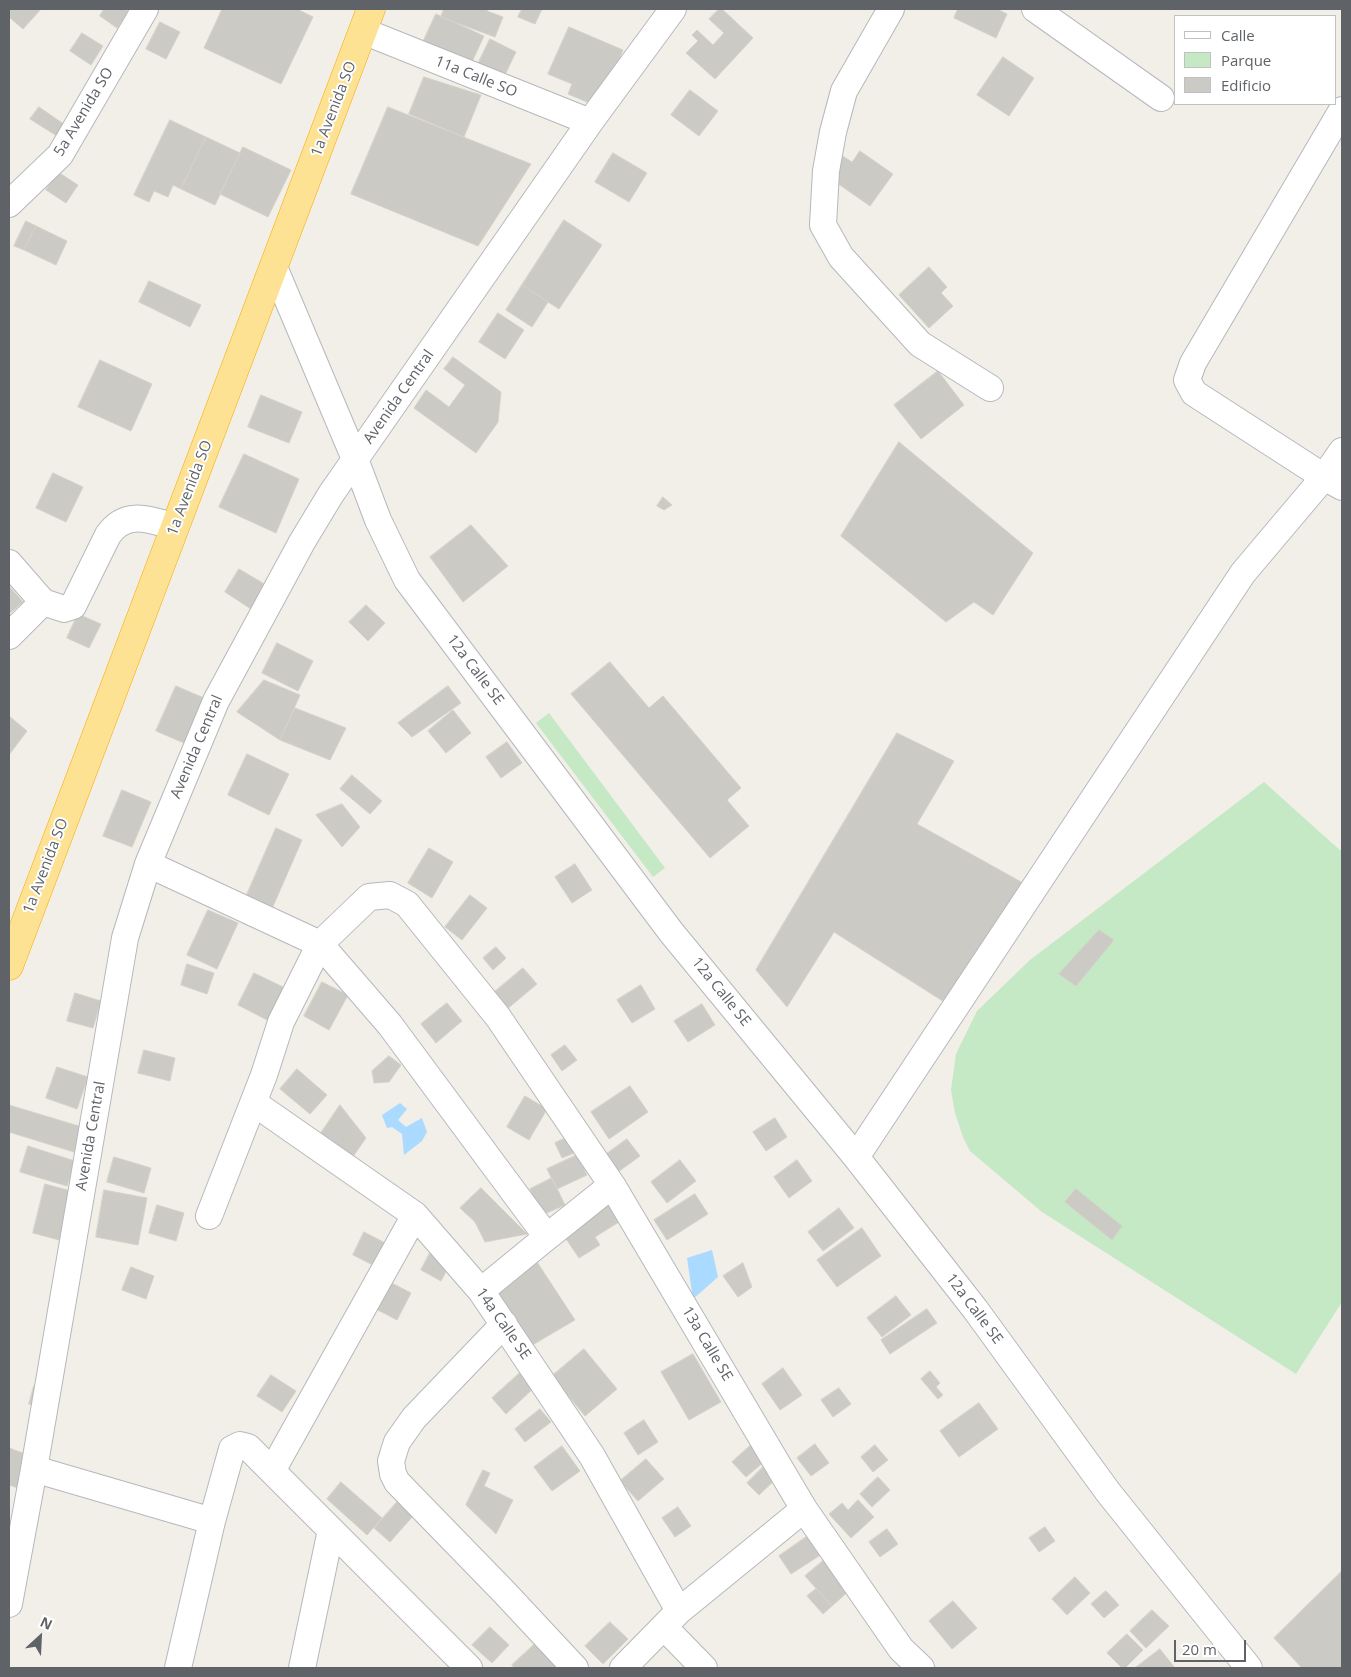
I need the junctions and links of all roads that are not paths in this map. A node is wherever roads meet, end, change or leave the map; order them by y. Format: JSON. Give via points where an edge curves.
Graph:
{"nodes":[{"id":1,"x":146,"y":9,"type":"edge"},
{"id":2,"x":673,"y":9,"type":"edge"},
{"id":3,"x":891,"y":9,"type":"edge"},
{"id":4,"x":1035,"y":9,"type":"edge"},
{"id":5,"x":367,"y":20,"type":"edge"},
{"id":6,"x":1161,"y":98,"type":"dead end"},
{"id":7,"x":1342,"y":110,"type":"edge"},
{"id":8,"x":590,"y":122,"type":"junction"},
{"id":9,"x":9,"y":204,"type":"edge"},
{"id":10,"x":274,"y":268,"type":"junction"},
{"id":11,"x":990,"y":388,"type":"dead end"},
{"id":12,"x":1342,"y":451,"type":"edge"},
{"id":13,"x":356,"y":459,"type":"junction"},
{"id":14,"x":1333,"y":482,"type":"edge"},
{"id":15,"x":175,"y":527,"type":"junction"},
{"id":16,"x":9,"y":563,"type":"edge"},
{"id":17,"x":43,"y":602,"type":"junction"},
{"id":18,"x":9,"y":636,"type":"edge"},
{"id":19,"x":148,"y":864,"type":"junction"},
{"id":20,"x":320,"y":944,"type":"junction"},
{"id":21,"x":9,"y":966,"type":"edge"},
{"id":22,"x":254,"y":1103,"type":"junction"},
{"id":23,"x":856,"y":1157,"type":"junction"},
{"id":24,"x":612,"y":1185,"type":"junction"},
{"id":25,"x":415,"y":1215,"type":"junction"},
{"id":26,"x":209,"y":1216,"type":"dead end"},
{"id":27,"x":547,"y":1237,"type":"junction"},
{"id":28,"x":482,"y":1291,"type":"junction"},
{"id":29,"x":504,"y":1324,"type":"junction"},
{"id":30,"x":34,"y":1469,"type":"junction"},
{"id":31,"x":272,"y":1471,"type":"junction"},
{"id":32,"x":804,"y":1509,"type":"junction"},
{"id":33,"x":212,"y":1521,"type":"junction"},
{"id":34,"x":331,"y":1530,"type":"junction"},
{"id":35,"x":9,"y":1604,"type":"edge"},
{"id":36,"x":671,"y":1619,"type":"junction"},
{"id":37,"x":178,"y":1668,"type":"edge"},
{"id":38,"x":302,"y":1668,"type":"edge"},
{"id":39,"x":468,"y":1668,"type":"edge"},
{"id":40,"x":575,"y":1668,"type":"edge"},
{"id":41,"x":623,"y":1668,"type":"edge"},
{"id":42,"x":704,"y":1668,"type":"edge"},
{"id":43,"x":921,"y":1668,"type":"edge"},
{"id":44,"x":1249,"y":1668,"type":"edge"}],
"edges":[{"from":1,"to":9,"type":"street","name":"5a Avenida SO","via":[[60,155]]},
{"from":2,"to":8,"type":"street","name":"Avenida Central"},
{"from":3,"to":11,"type":"street","via":[[844,92],[826,171],[823,225],[840,257],[920,344]]},
{"from":4,"to":6,"type":"street"},
{"from":5,"to":8,"type":"street","name":"11a Calle SO"},
{"from":5,"to":10,"type":"highway","name":"1a Avenida SO"},
{"from":7,"to":14,"type":"street","via":[[1193,363],[1187,380],[1194,393]]},
{"from":8,"to":13,"type":"street","name":"Avenida Central"},
{"from":10,"to":13,"type":"street","name":"12a Calle SE"},
{"from":10,"to":15,"type":"highway","name":"1a Avenida SO"},
{"from":12,"to":14,"type":"street"},
{"from":13,"to":19,"type":"street","name":"Avenida Central","via":[[302,542],[216,701]]},
{"from":13,"to":23,"type":"street","name":"12a Calle SE","via":[[378,520],[407,580],[672,932]]},
{"from":14,"to":23,"type":"street","via":[[1243,573]]},
{"from":15,"to":17,"type":"street","via":[[145,518],[122,521],[108,535],[73,606],[64,609]]},
{"from":15,"to":21,"type":"highway","name":"1a Avenida SO"},
{"from":16,"to":17,"type":"street"},
{"from":17,"to":18,"type":"street"},
{"from":19,"to":20,"type":"street"},
{"from":19,"to":30,"type":"street","name":"Avenida Central","via":[[124,938]]},
{"from":20,"to":22,"type":"street","name":"13a Calle SE","via":[[281,1022]]},
{"from":20,"to":24,"type":"street","name":"13a Calle SE","via":[[369,897],[390,895],[407,904],[498,1017]]},
{"from":20,"to":27,"type":"street","via":[[390,1025]]},
{"from":22,"to":25,"type":"street","name":"14a Calle SE"},
{"from":22,"to":26,"type":"street","name":"13a Calle SE"},
{"from":23,"to":44,"type":"street","name":"12a Calle SE","via":[[975,1309],[1108,1492]]},
{"from":24,"to":27,"type":"street"},
{"from":24,"to":32,"type":"street","name":"13a Calle SE"},
{"from":25,"to":28,"type":"street","name":"14a Calle SE"},
{"from":25,"to":31,"type":"street"},
{"from":27,"to":28,"type":"street"},
{"from":28,"to":29,"type":"street","name":"14a Calle SE"},
{"from":29,"to":36,"type":"street","name":"14a Calle SE","via":[[592,1456]]},
{"from":29,"to":40,"type":"street","via":[[414,1418],[397,1442],[391,1461],[393,1474],[397,1482]]},
{"from":30,"to":33,"type":"street"},
{"from":30,"to":35,"type":"street","name":"Avenida Central"},
{"from":31,"to":33,"type":"street","via":[[248,1447],[232,1449]]},
{"from":31,"to":34,"type":"street"},
{"from":32,"to":36,"type":"street"},
{"from":32,"to":43,"type":"street","name":"13a Calle SE","via":[[901,1649]]},
{"from":33,"to":37,"type":"street"},
{"from":34,"to":38,"type":"street"},
{"from":34,"to":39,"type":"street"},
{"from":36,"to":41,"type":"street"},
{"from":36,"to":42,"type":"street","name":"14a Calle SE"}]}
